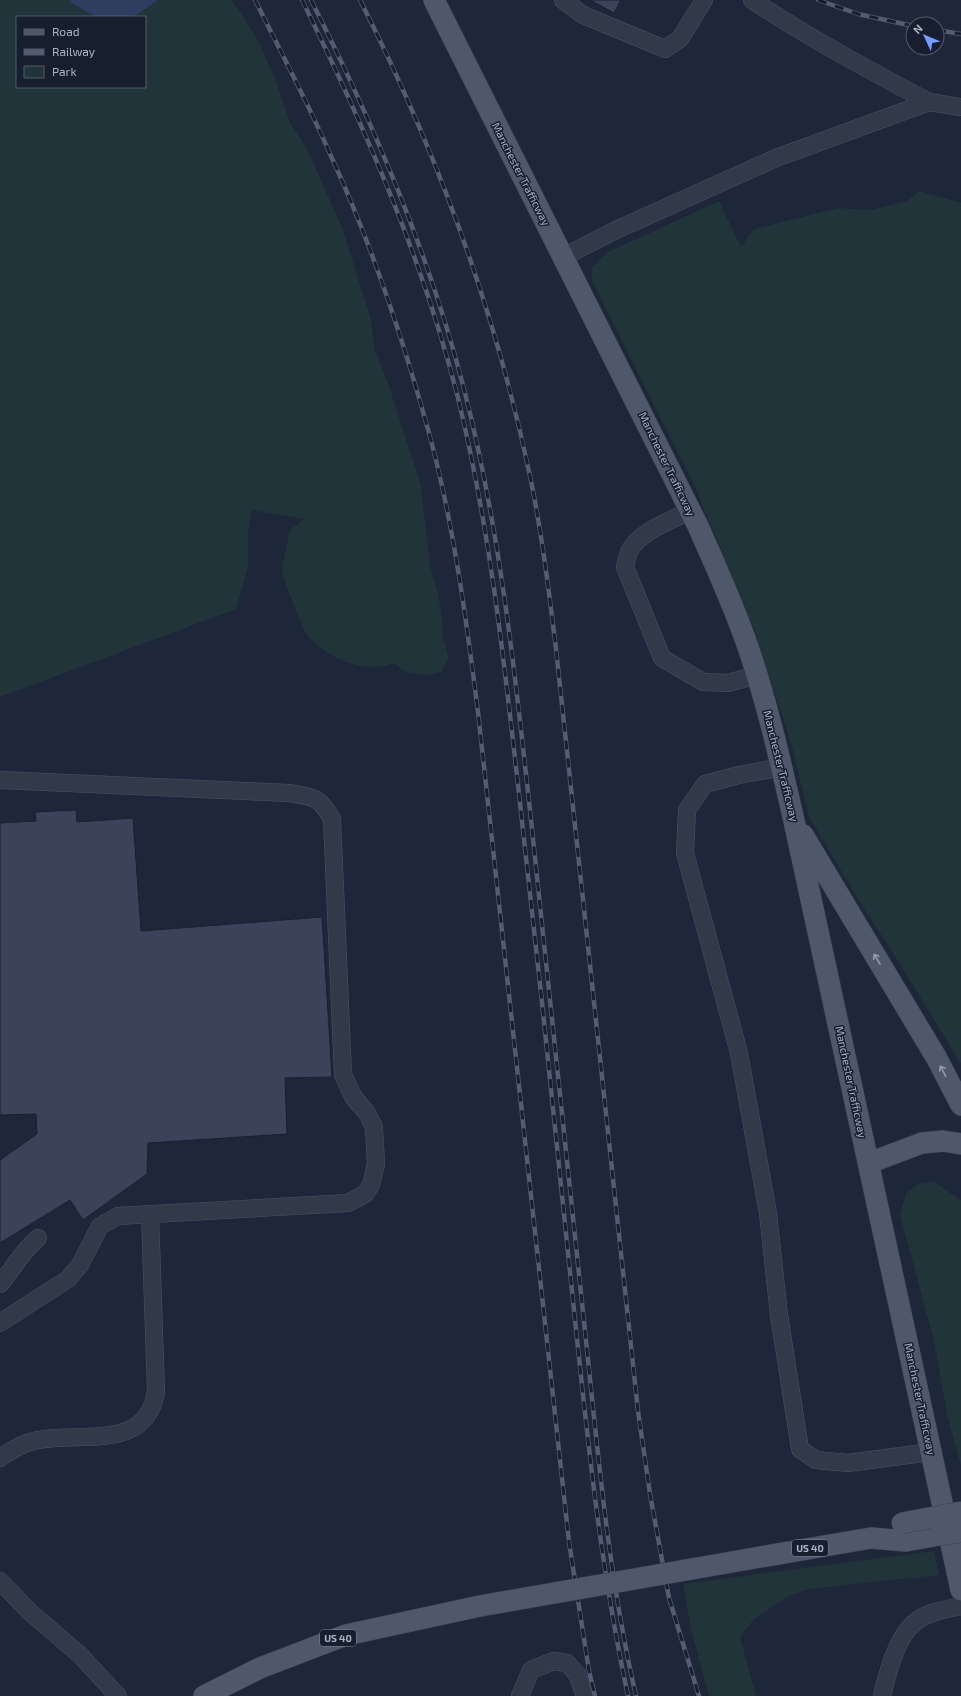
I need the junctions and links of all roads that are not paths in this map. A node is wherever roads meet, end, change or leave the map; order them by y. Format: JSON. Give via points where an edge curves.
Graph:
{"nodes":[{"id":1,"x":434,"y":0,"type":"edge"},
{"id":2,"x":563,"y":0,"type":"edge"},
{"id":3,"x":704,"y":0,"type":"edge"},
{"id":4,"x":752,"y":0,"type":"edge"},
{"id":5,"x":929,"y":102,"type":"junction"},
{"id":6,"x":961,"y":107,"type":"edge"},
{"id":7,"x":563,"y":257,"type":"junction"},
{"id":8,"x":690,"y":511,"type":"junction"},
{"id":9,"x":757,"y":675,"type":"junction"},
{"id":10,"x":782,"y":767,"type":"junction"},
{"id":11,"x":0,"y":780,"type":"edge"},
{"id":12,"x":794,"y":821,"type":"junction"},
{"id":13,"x":961,"y":1106,"type":"edge"},
{"id":14,"x":961,"y":1144,"type":"edge"},
{"id":15,"x":869,"y":1163,"type":"junction"},
{"id":16,"x":150,"y":1214,"type":"junction"},
{"id":17,"x":38,"y":1238,"type":"dead end"},
{"id":18,"x":0,"y":1284,"type":"edge"},
{"id":19,"x":0,"y":1323,"type":"edge"},
{"id":20,"x":931,"y":1452,"type":"junction"},
{"id":21,"x":0,"y":1458,"type":"edge"},
{"id":22,"x":961,"y":1512,"type":"edge"},
{"id":23,"x":904,"y":1532,"type":"junction"},
{"id":24,"x":961,"y":1532,"type":"edge"},
{"id":25,"x":0,"y":1581,"type":"edge"},
{"id":26,"x":961,"y":1590,"type":"edge"},
{"id":27,"x":961,"y":1606,"type":"edge"},
{"id":28,"x":118,"y":1696,"type":"edge"},
{"id":29,"x":204,"y":1696,"type":"edge"},
{"id":30,"x":520,"y":1696,"type":"edge"},
{"id":31,"x":585,"y":1696,"type":"edge"},
{"id":32,"x":882,"y":1696,"type":"edge"}],
"edges":[{"from":1,"to":7,"type":"main road","name":"Manchester Trafficway"},
{"from":2,"to":3,"type":"street","via":[[583,15],[665,49],[680,39]]},
{"from":4,"to":5,"type":"street","via":[[844,57]]},
{"from":5,"to":6,"type":"street"},
{"from":5,"to":7,"type":"street","via":[[776,158],[616,230]]},
{"from":7,"to":8,"type":"main road","name":"Manchester Trafficway"},
{"from":8,"to":9,"type":"main road","name":"Manchester Trafficway","via":[[729,596]]},
{"from":8,"to":9,"type":"street","via":[[641,538],[629,551],[625,567],[662,658],[703,682],[728,683]]},
{"from":9,"to":10,"type":"main road","name":"Manchester Trafficway"},
{"from":10,"to":12,"type":"main road","name":"Manchester Trafficway"},
{"from":10,"to":20,"type":"street","via":[[705,784],[687,810],[685,853],[739,1053],[768,1213],[779,1314],[800,1449],[816,1460],[848,1463]]},
{"from":11,"to":16,"type":"street","via":[[289,793],[311,797],[324,805],[332,819],[343,1076],[354,1098],[367,1113],[374,1127],[376,1164],[371,1185],[365,1194],[348,1203]]},
{"from":13,"to":12,"type":"main road","one_way":true,"via":[[936,1057]]},
{"from":12,"to":15,"type":"main road","name":"Manchester Trafficway"},
{"from":14,"to":15,"type":"main road","via":[[943,1141],[922,1143]]},
{"from":15,"to":20,"type":"main road","name":"Manchester Trafficway"},
{"from":16,"to":19,"type":"street","via":[[118,1216],[100,1226],[80,1265],[68,1279]]},
{"from":16,"to":21,"type":"street","via":[[155,1402],[134,1429],[119,1435],[29,1442]]},
{"from":17,"to":18,"type":"street","via":[[21,1255]]},
{"from":20,"to":26,"type":"main road","name":"Manchester Trafficway"},
{"from":22,"to":23,"type":"main road","number":"US 40","bridge":true},
{"from":23,"to":24,"type":"main road","number":"US 40","bridge":true},
{"from":23,"to":29,"type":"main road","number":"US 40","bridge":true,"via":[[480,1606],[346,1635],[260,1668]]},
{"from":25,"to":28,"type":"street","via":[[30,1612],[80,1655]]},
{"from":27,"to":32,"type":"street","via":[[932,1613],[914,1623],[897,1646]]},
{"from":30,"to":31,"type":"street","via":[[531,1670],[554,1661],[567,1663],[577,1674]]}]}
